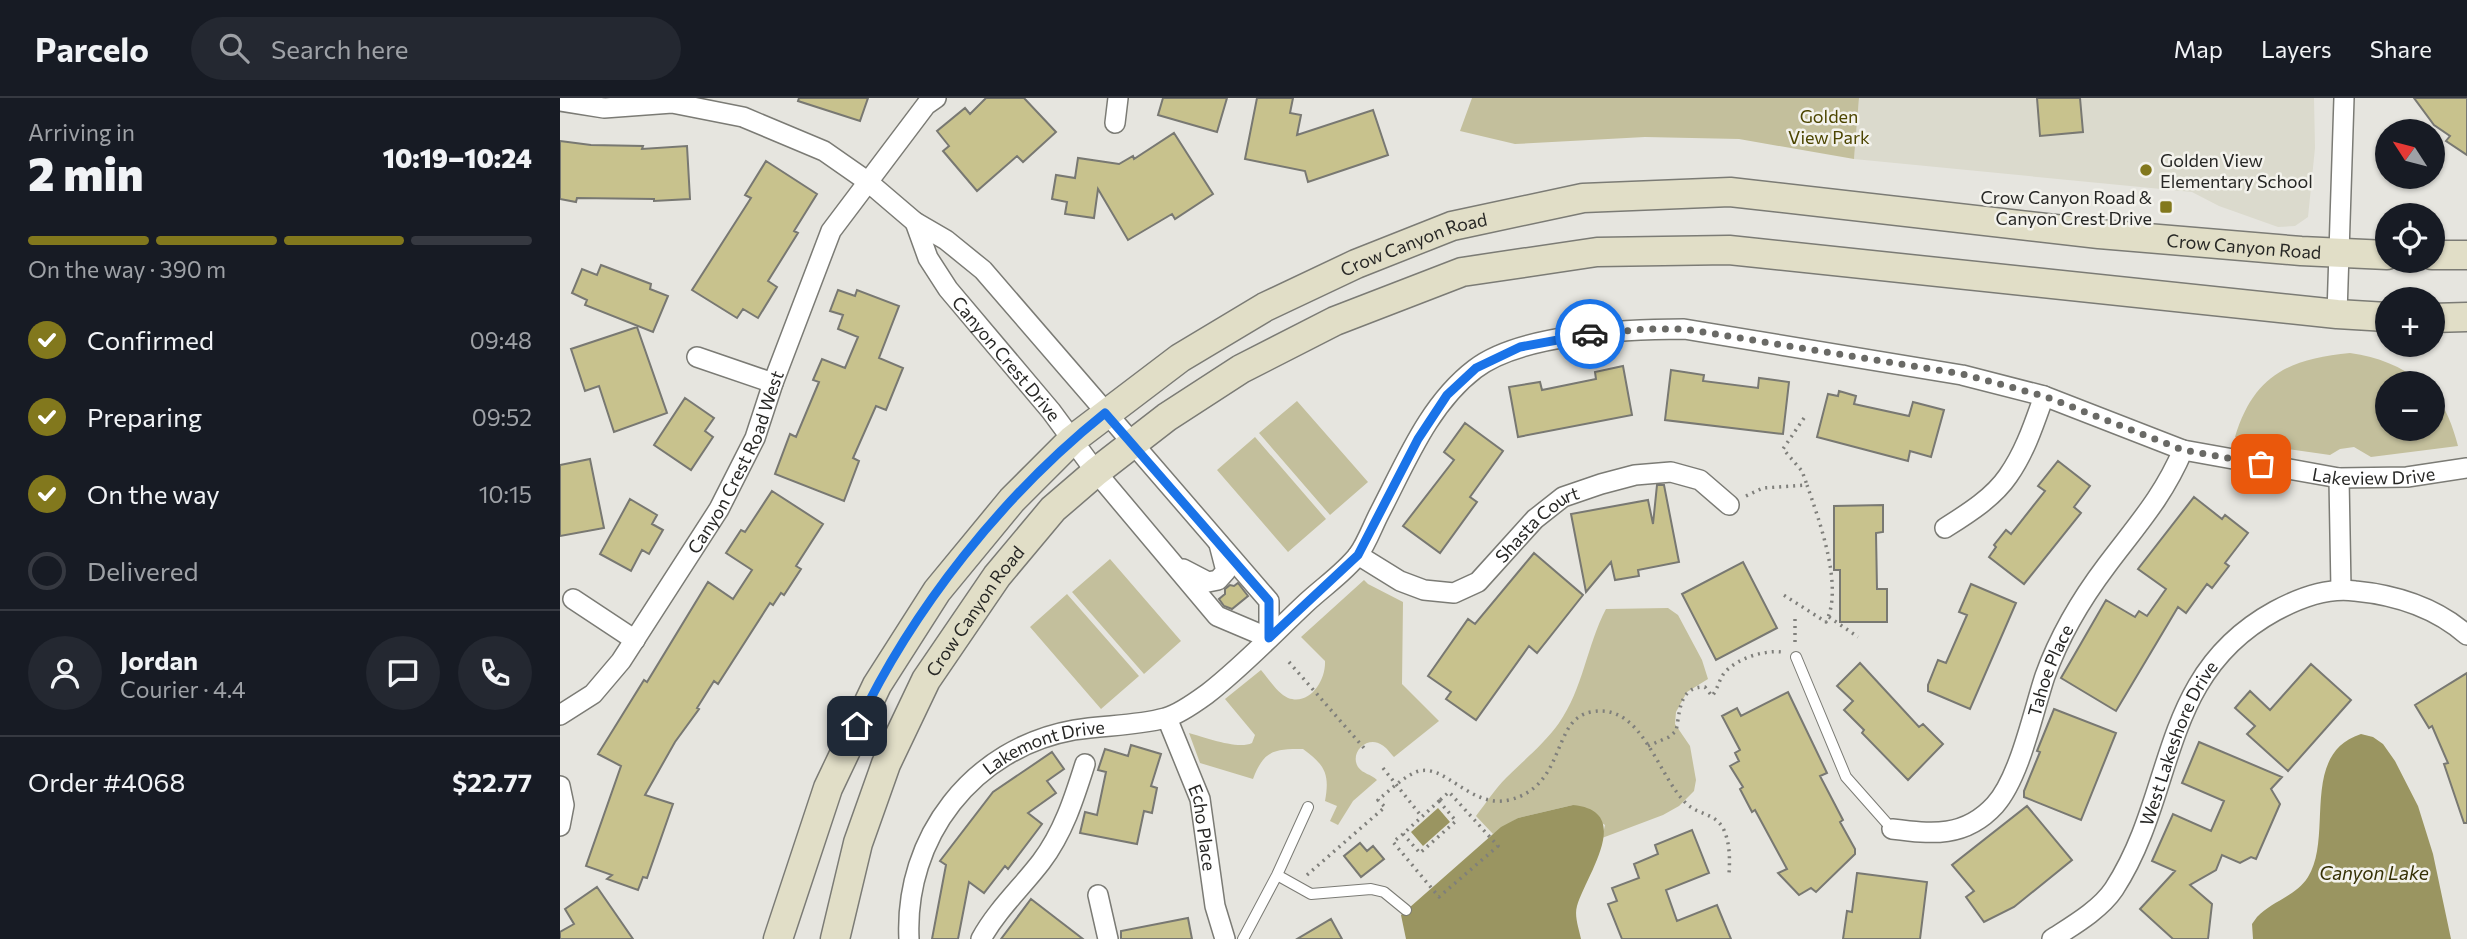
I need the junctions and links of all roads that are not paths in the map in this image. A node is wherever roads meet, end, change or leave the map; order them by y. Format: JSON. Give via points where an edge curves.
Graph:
{"nodes":[{"id":1,"x":936,"y":98,"type":"edge"},
{"id":2,"x":1118,"y":98,"type":"edge"},
{"id":3,"x":2344,"y":98,"type":"edge"},
{"id":4,"x":672,"y":101,"type":"edge"},
{"id":5,"x":560,"y":102,"type":"edge"},
{"id":6,"x":1115,"y":123,"type":"dead end"},
{"id":7,"x":867,"y":181,"type":"junction"},
{"id":8,"x":915,"y":222,"type":"junction"},
{"id":9,"x":2339,"y":254,"type":"junction"},
{"id":10,"x":2375,"y":255,"type":"edge"},
{"id":11,"x":2445,"y":255,"type":"edge"},
{"id":12,"x":2467,"y":255,"type":"edge"},
{"id":13,"x":2337,"y":314,"type":"junction"},
{"id":14,"x":2375,"y":316,"type":"edge"},
{"id":15,"x":2467,"y":317,"type":"edge"},
{"id":16,"x":2445,"y":318,"type":"edge"},
{"id":17,"x":697,"y":357,"type":"dead end"},
{"id":18,"x":773,"y":383,"type":"junction"},
{"id":19,"x":2044,"y":396,"type":"junction"},
{"id":20,"x":1105,"y":413,"type":"junction"},
{"id":21,"x":1072,"y":440,"type":"junction"},
{"id":22,"x":1133,"y":444,"type":"junction"},
{"id":23,"x":2183,"y":450,"type":"junction"},
{"id":24,"x":2467,"y":468,"type":"edge"},
{"id":25,"x":1096,"y":472,"type":"junction"},
{"id":26,"x":2339,"y":478,"type":"junction"},
{"id":27,"x":1729,"y":505,"type":"road end"},
{"id":28,"x":1945,"y":528,"type":"dead end"},
{"id":29,"x":1218,"y":540,"type":"junction"},
{"id":30,"x":1358,"y":555,"type":"junction"},
{"id":31,"x":1173,"y":564,"type":"junction"},
{"id":32,"x":2341,"y":589,"type":"junction"},
{"id":33,"x":573,"y":600,"type":"dead end"},
{"id":34,"x":2467,"y":635,"type":"edge"},
{"id":35,"x":1269,"y":638,"type":"junction"},
{"id":36,"x":635,"y":640,"type":"junction"},
{"id":37,"x":1796,"y":657,"type":"road end"},
{"id":38,"x":560,"y":715,"type":"edge"},
{"id":39,"x":1167,"y":718,"type":"junction"},
{"id":40,"x":1085,"y":764,"type":"dead end"},
{"id":41,"x":560,"y":786,"type":"edge"},
{"id":42,"x":1308,"y":807,"type":"dead end"},
{"id":43,"x":560,"y":826,"type":"edge"},
{"id":44,"x":1892,"y":829,"type":"joint"},
{"id":45,"x":1277,"y":875,"type":"junction"},
{"id":46,"x":1098,"y":895,"type":"dead end"},
{"id":47,"x":1406,"y":910,"type":"dead end"},
{"id":48,"x":778,"y":939,"type":"edge"},
{"id":49,"x":835,"y":939,"type":"edge"},
{"id":50,"x":909,"y":939,"type":"edge"},
{"id":51,"x":981,"y":939,"type":"edge"},
{"id":52,"x":1108,"y":939,"type":"edge"},
{"id":53,"x":1226,"y":939,"type":"edge"},
{"id":54,"x":1243,"y":939,"type":"edge"},
{"id":55,"x":2052,"y":939,"type":"edge"}],
"edges":[{"from":1,"to":7,"type":"street","name":"Canyon Crest Road West"},
{"from":2,"to":6,"type":"street"},
{"from":3,"to":9,"type":"street"},
{"from":4,"to":5,"type":"street","name":"Canyon Crest Drive","via":[[604,108]]},
{"from":4,"to":7,"type":"street","name":"Canyon Crest Drive","via":[[743,117],[824,151]]},
{"from":7,"to":8,"type":"street","name":"Canyon Crest Drive"},
{"from":7,"to":18,"type":"street","name":"Canyon Crest Road West","via":[[831,231]]},
{"from":8,"to":20,"type":"street","name":"Canyon Crest Drive","via":[[983,270]]},
{"from":8,"to":21,"type":"street","name":"Canyon Crest Drive","via":[[948,289]]},
{"from":9,"to":10,"type":"main road","name":"Crow Canyon Road"},
{"from":9,"to":13,"type":"street"},
{"from":9,"to":20,"type":"main road","name":"Crow Canyon Road","via":[[2099,234],[1730,192],[1583,198],[1452,226],[1356,264],[1265,307],[1180,358]]},
{"from":11,"to":12,"type":"main road"},
{"from":13,"to":14,"type":"main road","name":"Crow Canyon Road"},
{"from":13,"to":22,"type":"main road","name":"Crow Canyon Road","via":[[1729,250],[1597,252],[1462,272],[1335,320],[1241,369]]},
{"from":15,"to":16,"type":"main road"},
{"from":17,"to":18,"type":"street"},
{"from":18,"to":36,"type":"street","name":"Canyon Crest Road West","via":[[755,438],[719,509]]},
{"from":19,"to":23,"type":"street","name":"Lakeview Drive"},
{"from":19,"to":28,"type":"street","via":[[2029,438],[2007,477],[1975,508]]},
{"from":19,"to":30,"type":"street","name":"Lakeview Drive","via":[[1962,374],[1684,329],[1593,333],[1520,347],[1476,368],[1447,395],[1418,439]]},
{"from":20,"to":21,"type":"main road","name":"Crow Canyon Road"},
{"from":20,"to":22,"type":"street","name":"Canyon Crest Drive"},
{"from":21,"to":25,"type":"street","name":"Canyon Crest Drive"},
{"from":21,"to":48,"type":"main road","name":"Crow Canyon Road","via":[[1012,500],[937,591],[877,685],[828,788]]},
{"from":22,"to":25,"type":"main road","name":"Crow Canyon Road"},
{"from":22,"to":29,"type":"street","name":"Canyon Crest Drive"},
{"from":23,"to":26,"type":"street","name":"Lakeview Drive"},
{"from":23,"to":44,"type":"street","name":"Tahoe Place","via":[[2150,512],[2106,566],[2058,645],[2009,783],[1996,804],[1956,830],[1932,834]]},
{"from":24,"to":26,"type":"street","name":"Lakeview Drive","via":[[2407,477]]},
{"from":25,"to":31,"type":"street","name":"Canyon Crest Drive"},
{"from":25,"to":49,"type":"main road","name":"Crow Canyon Road","via":[[1053,509],[997,576],[926,680],[881,777],[858,843]]},
{"from":26,"to":32,"type":"street"},
{"from":27,"to":30,"type":"street","name":"Shasta Court","via":[[1700,480],[1671,472],[1601,484],[1563,497],[1535,519],[1478,582],[1454,593],[1424,590],[1400,581]]},
{"from":29,"to":31,"type":"street","via":[[1226,571],[1219,580],[1208,582]]},
{"from":29,"to":35,"type":"street","name":"Canyon Crest Drive","via":[[1269,601]]},
{"from":30,"to":35,"type":"street","name":"Lakeview Drive"},
{"from":31,"to":35,"type":"street","name":"Canyon Crest Drive","via":[[1217,616]]},
{"from":32,"to":34,"type":"street","via":[[2408,600],[2452,622]]},
{"from":32,"to":55,"type":"street","name":"West Lakeshore Drive","via":[[2284,606],[2224,647],[2197,684],[2179,723],[2134,854],[2112,892]]},
{"from":33,"to":36,"type":"street"},
{"from":35,"to":39,"type":"street","name":"Lakemont Drive","via":[[1206,694]]},
{"from":36,"to":38,"type":"street","name":"Canyon Crest Road West","via":[[593,695]]},
{"from":37,"to":44,"type":"lane","via":[[1846,777]]},
{"from":39,"to":50,"type":"street","name":"Lakemont Drive","via":[[1072,730],[1034,741],[1004,755],[970,781],[925,847],[913,882]]},
{"from":39,"to":53,"type":"street","name":"Echo Place","via":[[1200,799],[1215,906]]},
{"from":40,"to":51,"type":"street","via":[[1059,834]]},
{"from":41,"to":43,"type":"street","via":[[565,805]]},
{"from":42,"to":45,"type":"lane"},
{"from":45,"to":47,"type":"lane","via":[[1311,894],[1371,889],[1392,897]]},
{"from":45,"to":54,"type":"lane"},
{"from":46,"to":52,"type":"street"}]}
